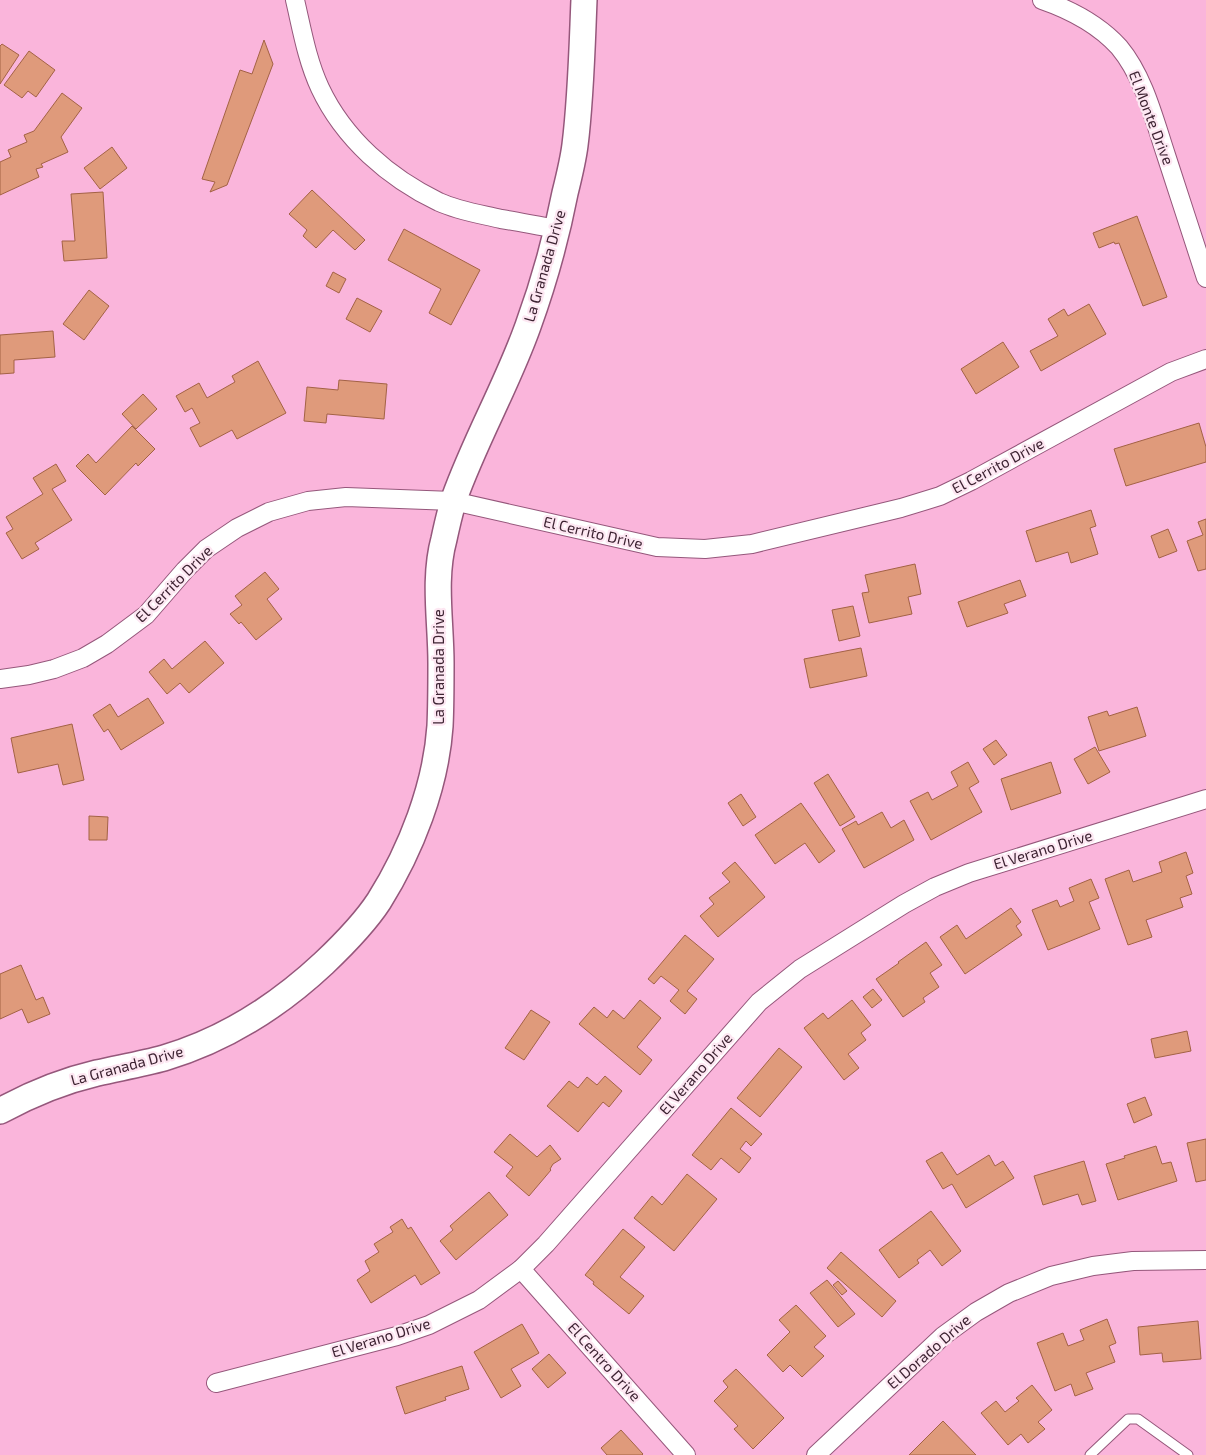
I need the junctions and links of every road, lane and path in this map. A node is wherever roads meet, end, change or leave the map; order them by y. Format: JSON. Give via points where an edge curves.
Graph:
{"nodes":[{"id":1,"x":295,"y":0,"type":"edge"},
{"id":2,"x":584,"y":0,"type":"edge"},
{"id":3,"x":1042,"y":0,"type":"edge"},
{"id":4,"x":558,"y":229,"type":"junction"},
{"id":5,"x":1206,"y":278,"type":"edge"},
{"id":6,"x":1206,"y":359,"type":"edge"},
{"id":7,"x":453,"y":502,"type":"junction"},
{"id":8,"x":0,"y":679,"type":"edge"},
{"id":9,"x":1206,"y":799,"type":"edge"},
{"id":10,"x":0,"y":1110,"type":"edge"},
{"id":11,"x":1206,"y":1260,"type":"edge"},
{"id":12,"x":521,"y":1269,"type":"junction"},
{"id":13,"x":216,"y":1383,"type":"dead end"},
{"id":14,"x":686,"y":1455,"type":"edge"},
{"id":15,"x":816,"y":1455,"type":"edge"},
{"id":16,"x":1090,"y":1455,"type":"edge"},
{"id":17,"x":1188,"y":1455,"type":"edge"}],
"edges":[{"from":1,"to":4,"type":"street","via":[[308,56],[320,88],[341,124],[364,151],[401,181],[440,202],[469,212]]},
{"from":2,"to":4,"type":"street","name":"La Granada Drive","via":[[575,149]]},
{"from":3,"to":5,"type":"street","name":"El Monte Drive","via":[[1094,24],[1119,48],[1136,74]]},
{"from":4,"to":7,"type":"street","name":"La Granada Drive","via":[[528,329]]},
{"from":6,"to":7,"type":"street","name":"El Cerrito Drive","via":[[1171,372],[940,496],[752,544],[704,549],[657,547]]},
{"from":7,"to":8,"type":"street","name":"El Cerrito Drive","via":[[346,497],[308,501],[269,512],[206,549],[146,615],[107,644],[54,669]]},
{"from":7,"to":10,"type":"street","name":"La Granada Drive","via":[[442,546],[438,585],[440,728],[432,778],[417,824],[378,902],[352,935],[294,990],[228,1033],[164,1058],[55,1085]]},
{"from":9,"to":12,"type":"street","name":"El Verano Drive","via":[[969,873],[935,887],[800,969],[759,1002]]},
{"from":11,"to":15,"type":"street","name":"El Dorado Drive","via":[[1133,1261],[1093,1266],[1051,1276],[1009,1293],[943,1336]]},
{"from":12,"to":13,"type":"street","name":"El Verano Drive","via":[[479,1300],[429,1326]]},
{"from":12,"to":14,"type":"street","name":"El Centro Drive"},
{"from":16,"to":17,"type":"lane","via":[[1128,1419],[1138,1419]]}]}
